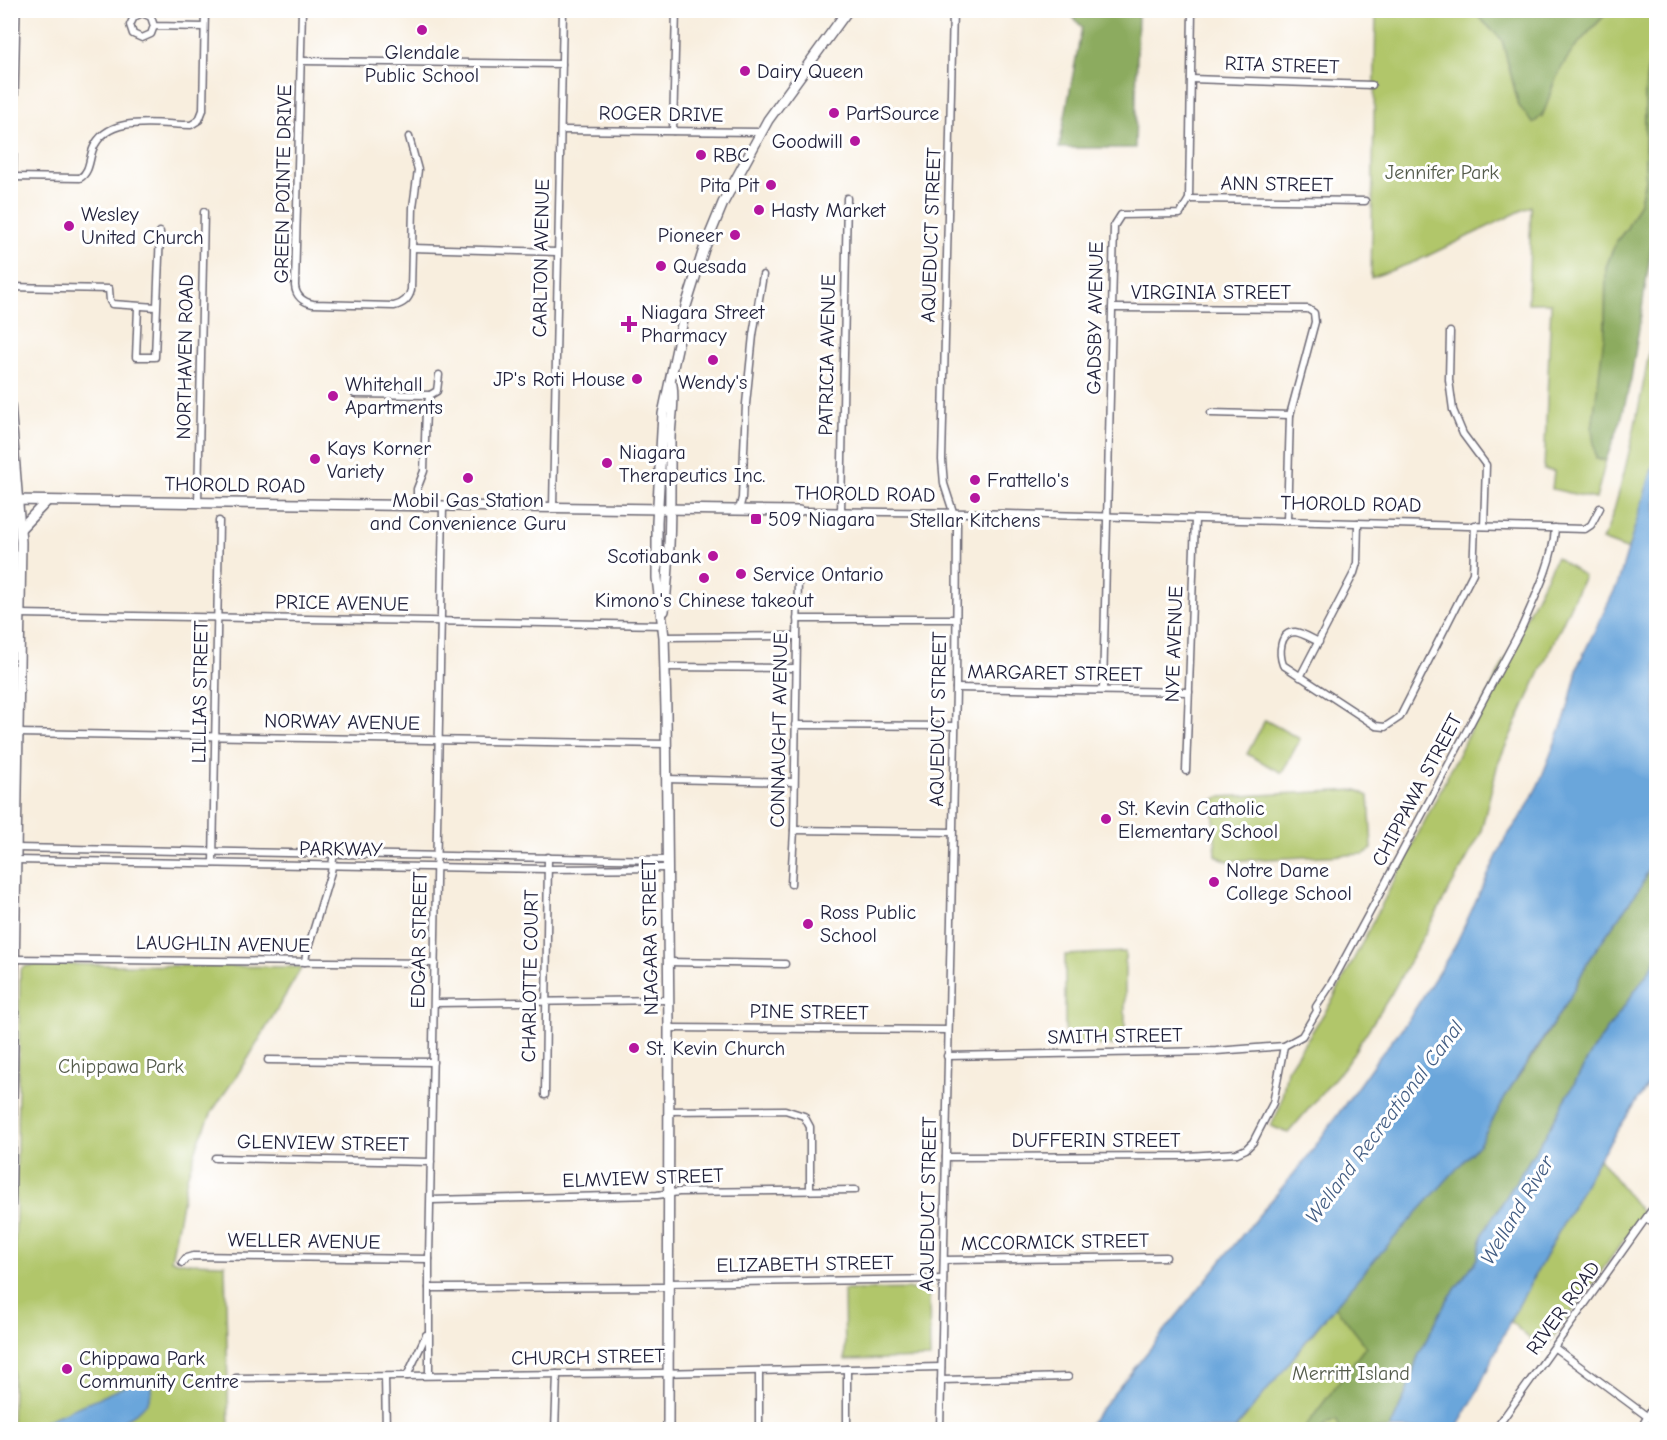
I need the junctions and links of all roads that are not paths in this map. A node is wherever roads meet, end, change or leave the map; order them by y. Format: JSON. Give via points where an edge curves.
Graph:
{"nodes":[{"id":1,"x":15,"y":10,"type":"edge"},
{"id":2,"x":205,"y":10,"type":"edge"},
{"id":3,"x":302,"y":10,"type":"edge"},
{"id":4,"x":563,"y":10,"type":"edge"},
{"id":5,"x":676,"y":10,"type":"edge"},
{"id":6,"x":848,"y":10,"type":"edge"},
{"id":7,"x":953,"y":10,"type":"edge"},
{"id":8,"x":1192,"y":10,"type":"edge"},
{"id":9,"x":154,"y":26,"type":"junction"},
{"id":10,"x":204,"y":27,"type":"junction"},
{"id":11,"x":302,"y":61,"type":"junction"},
{"id":12,"x":562,"y":64,"type":"junction"},
{"id":13,"x":1191,"y":79,"type":"junction"},
{"id":14,"x":12,"y":81,"type":"edge"},
{"id":15,"x":1372,"y":85,"type":"dead end"},
{"id":16,"x":561,"y":130,"type":"junction"},
{"id":17,"x":674,"y":131,"type":"junction"},
{"id":18,"x":761,"y":132,"type":"junction"},
{"id":19,"x":409,"y":137,"type":"dead end"},
{"id":20,"x":12,"y":184,"type":"edge"},
{"id":21,"x":847,"y":198,"type":"dead end"},
{"id":22,"x":1189,"y":199,"type":"junction"},
{"id":23,"x":1365,"y":201,"type":"dead end"},
{"id":24,"x":204,"y":212,"type":"dead end"},
{"id":25,"x":160,"y":232,"type":"dead end"},
{"id":26,"x":10,"y":236,"type":"edge"},
{"id":27,"x":412,"y":248,"type":"junction"},
{"id":28,"x":557,"y":252,"type":"junction"},
{"id":29,"x":763,"y":276,"type":"dead end"},
{"id":30,"x":10,"y":287,"type":"edge"},
{"id":31,"x":138,"y":307,"type":"junction"},
{"id":32,"x":156,"y":307,"type":"junction"},
{"id":33,"x":1112,"y":308,"type":"junction"},
{"id":34,"x":1450,"y":332,"type":"dead end"},
{"id":35,"x":439,"y":375,"type":"dead end"},
{"id":36,"x":671,"y":379,"type":"junction"},
{"id":37,"x":355,"y":394,"type":"dead end"},
{"id":38,"x":430,"y":395,"type":"junction"},
{"id":39,"x":10,"y":404,"type":"edge"},
{"id":40,"x":1212,"y":413,"type":"dead end"},
{"id":41,"x":1290,"y":415,"type":"junction"},
{"id":42,"x":14,"y":500,"type":"edge"},
{"id":43,"x":47,"y":501,"type":"junction"},
{"id":44,"x":198,"y":503,"type":"junction"},
{"id":45,"x":417,"y":505,"type":"junction"},
{"id":46,"x":443,"y":506,"type":"junction"},
{"id":47,"x":553,"y":507,"type":"junction"},
{"id":48,"x":1600,"y":508,"type":"dead end"},
{"id":49,"x":657,"y":509,"type":"junction"},
{"id":50,"x":669,"y":509,"type":"junction"},
{"id":51,"x":739,"y":510,"type":"junction"},
{"id":52,"x":799,"y":511,"type":"joint"},
{"id":53,"x":841,"y":512,"type":"junction"},
{"id":54,"x":953,"y":513,"type":"junction"},
{"id":55,"x":1108,"y":517,"type":"junction"},
{"id":56,"x":1195,"y":519,"type":"junction"},
{"id":57,"x":219,"y":521,"type":"dead end"},
{"id":58,"x":1287,"y":521,"type":"junction"},
{"id":59,"x":1358,"y":523,"type":"junction"},
{"id":60,"x":1475,"y":525,"type":"junction"},
{"id":61,"x":1484,"y":526,"type":"junction"},
{"id":62,"x":21,"y":528,"type":"junction"},
{"id":63,"x":1554,"y":528,"type":"junction"},
{"id":64,"x":798,"y":577,"type":"dead end"},
{"id":65,"x":17,"y":612,"type":"edge"},
{"id":66,"x":218,"y":617,"type":"junction"},
{"id":67,"x":797,"y":618,"type":"junction"},
{"id":68,"x":956,"y":619,"type":"junction"},
{"id":69,"x":441,"y":621,"type":"junction"},
{"id":70,"x":663,"y":625,"type":"junction"},
{"id":71,"x":796,"y":636,"type":"junction"},
{"id":72,"x":664,"y":637,"type":"junction"},
{"id":73,"x":1319,"y":642,"type":"junction"},
{"id":74,"x":664,"y":667,"type":"junction"},
{"id":75,"x":795,"y":668,"type":"junction"},
{"id":76,"x":1300,"y":677,"type":"junction"},
{"id":77,"x":956,"y":688,"type":"junction"},
{"id":78,"x":1103,"y":690,"type":"junction"},
{"id":79,"x":1189,"y":692,"type":"junction"},
{"id":80,"x":795,"y":725,"type":"junction"},
{"id":81,"x":955,"y":726,"type":"junction"},
{"id":82,"x":18,"y":733,"type":"junction"},
{"id":83,"x":216,"y":736,"type":"junction"},
{"id":84,"x":439,"y":740,"type":"junction"},
{"id":85,"x":666,"y":744,"type":"junction"},
{"id":86,"x":1186,"y":771,"type":"dead end"},
{"id":87,"x":666,"y":779,"type":"junction"},
{"id":88,"x":794,"y":782,"type":"junction"},
{"id":89,"x":794,"y":830,"type":"junction"},
{"id":90,"x":952,"y":832,"type":"junction"},
{"id":91,"x":119,"y":850,"type":"junction"},
{"id":92,"x":213,"y":852,"type":"junction"},
{"id":93,"x":15,"y":853,"type":"edge"},
{"id":94,"x":334,"y":853,"type":"junction"},
{"id":95,"x":437,"y":855,"type":"junction"},
{"id":96,"x":548,"y":857,"type":"junction"},
{"id":97,"x":120,"y":862,"type":"junction"},
{"id":98,"x":213,"y":863,"type":"junction"},
{"id":99,"x":666,"y":864,"type":"junction"},
{"id":100,"x":333,"y":866,"type":"junction"},
{"id":101,"x":437,"y":867,"type":"junction"},
{"id":102,"x":548,"y":869,"type":"junction"},
{"id":103,"x":791,"y":884,"type":"dead end"},
{"id":104,"x":13,"y":958,"type":"edge"},
{"id":105,"x":305,"y":962,"type":"junction"},
{"id":106,"x":668,"y":962,"type":"junction"},
{"id":107,"x":435,"y":963,"type":"junction"},
{"id":108,"x":785,"y":964,"type":"dead end"},
{"id":109,"x":668,"y":999,"type":"junction"},
{"id":110,"x":545,"y":1001,"type":"junction"},
{"id":111,"x":435,"y":1003,"type":"junction"},
{"id":112,"x":669,"y":1028,"type":"junction"},
{"id":113,"x":948,"y":1030,"type":"junction"},
{"id":114,"x":1284,"y":1046,"type":"junction"},
{"id":115,"x":947,"y":1056,"type":"junction"},
{"id":116,"x":268,"y":1060,"type":"dead end"},
{"id":117,"x":433,"y":1062,"type":"junction"},
{"id":118,"x":12,"y":1069,"type":"edge"},
{"id":119,"x":545,"y":1095,"type":"dead end"},
{"id":120,"x":668,"y":1111,"type":"junction"},
{"id":121,"x":946,"y":1157,"type":"junction"},
{"id":122,"x":215,"y":1158,"type":"dead end"},
{"id":123,"x":431,"y":1162,"type":"junction"},
{"id":124,"x":810,"y":1190,"type":"junction"},
{"id":125,"x":855,"y":1190,"type":"dead end"},
{"id":126,"x":668,"y":1194,"type":"junction"},
{"id":127,"x":431,"y":1200,"type":"junction"},
{"id":128,"x":1656,"y":1204,"type":"edge"},
{"id":129,"x":1647,"y":1219,"type":"junction"},
{"id":130,"x":10,"y":1225,"type":"edge"},
{"id":131,"x":1656,"y":1225,"type":"edge"},
{"id":132,"x":1166,"y":1257,"type":"dead end"},
{"id":133,"x":429,"y":1259,"type":"junction"},
{"id":134,"x":944,"y":1260,"type":"junction"},
{"id":135,"x":182,"y":1263,"type":"dead end"},
{"id":136,"x":943,"y":1279,"type":"junction"},
{"id":137,"x":668,"y":1285,"type":"junction"},
{"id":138,"x":429,"y":1288,"type":"junction"},
{"id":139,"x":428,"y":1329,"type":"junction"},
{"id":140,"x":1555,"y":1348,"type":"junction"},
{"id":141,"x":941,"y":1367,"type":"junction"},
{"id":142,"x":847,"y":1369,"type":"junction"},
{"id":143,"x":759,"y":1371,"type":"junction"},
{"id":144,"x":667,"y":1373,"type":"junction"},
{"id":145,"x":557,"y":1374,"type":"junction"},
{"id":146,"x":429,"y":1375,"type":"junction"},
{"id":147,"x":407,"y":1376,"type":"junction"},
{"id":148,"x":385,"y":1377,"type":"junction"},
{"id":149,"x":1068,"y":1377,"type":"dead end"},
{"id":150,"x":236,"y":1378,"type":"dead end"},
{"id":151,"x":941,"y":1380,"type":"junction"},
{"id":152,"x":1656,"y":1401,"type":"edge"},
{"id":153,"x":1646,"y":1416,"type":"junction"},
{"id":154,"x":1656,"y":1424,"type":"edge"},
{"id":155,"x":386,"y":1430,"type":"edge"},
{"id":156,"x":555,"y":1430,"type":"edge"},
{"id":157,"x":668,"y":1430,"type":"edge"},
{"id":158,"x":759,"y":1430,"type":"edge"},
{"id":159,"x":847,"y":1430,"type":"edge"},
{"id":160,"x":940,"y":1430,"type":"edge"},
{"id":161,"x":1495,"y":1430,"type":"edge"},
{"id":162,"x":1640,"y":1430,"type":"edge"}],
"edges":[{"from":1,"to":14,"type":"street"},
{"from":2,"to":10,"type":"street"},
{"from":3,"to":11,"type":"street","name":"GREEN POINTE DRIVE"},
{"from":4,"to":12,"type":"street","name":"CARLTON AVENUE"},
{"from":5,"to":17,"type":"street"},
{"from":6,"to":18,"type":"street","name":"NIAGARA STREET"},
{"from":7,"to":54,"type":"street","name":"AQUEDUCT STREET","via":[[942,460]]},
{"from":8,"to":13,"type":"street"},
{"from":9,"to":9,"type":"street","via":[[151,34],[142,38],[133,34],[130,25],[142,13],[151,17]]},
{"from":9,"to":10,"type":"street"},
{"from":10,"to":20,"type":"street","via":[[203,110],[197,122],[114,127],[99,138],[86,173],[80,178]]},
{"from":11,"to":12,"type":"street"},
{"from":11,"to":27,"type":"street","name":"GREEN POINTE DRIVE","via":[[297,295],[314,304],[400,304],[410,295]]},
{"from":12,"to":16,"type":"street","name":"CARLTON AVENUE"},
{"from":13,"to":15,"type":"street","name":"RITA STREET"},
{"from":13,"to":22,"type":"street"},
{"from":14,"to":20,"type":"street"},
{"from":16,"to":17,"type":"street","name":"ROGER DRIVE"},
{"from":16,"to":28,"type":"street","name":"CARLTON AVENUE"},
{"from":17,"to":18,"type":"street","name":"ROGER DRIVE"},
{"from":18,"to":36,"type":"street","name":"NIAGARA STREET","via":[[704,249],[686,306]]},
{"from":19,"to":27,"type":"street","name":"GREEN POINTE DRIVE","via":[[418,170]]},
{"from":20,"to":26,"type":"street"},
{"from":21,"to":53,"type":"street","name":"PATRICIA AVENUE"},
{"from":22,"to":23,"type":"street","name":"ANN STREET"},
{"from":22,"to":33,"type":"street","name":"GADSBY AVENUE","via":[[1180,214],[1121,215],[1114,226]]},
{"from":24,"to":44,"type":"street","name":"NORTHAVEN ROAD"},
{"from":25,"to":32,"type":"street"},
{"from":27,"to":28,"type":"street"},
{"from":28,"to":47,"type":"street","name":"CARLTON AVENUE"},
{"from":29,"to":51,"type":"street","via":[[753,335]]},
{"from":30,"to":31,"type":"street","via":[[109,289],[112,304]]},
{"from":31,"to":32,"type":"street"},
{"from":31,"to":32,"type":"street","via":[[136,357],[155,357]]},
{"from":33,"to":41,"type":"street","name":"VIRGINIA STREET","via":[[1308,309],[1314,313],[1315,322]]},
{"from":33,"to":55,"type":"street","name":"GADSBY AVENUE"},
{"from":34,"to":61,"type":"street","via":[[1453,410],[1463,434],[1486,465]]},
{"from":35,"to":38,"type":"street","via":[[437,391]]},
{"from":36,"to":49,"type":"street","name":"NIAGARA STREET","via":[[663,414]]},
{"from":36,"to":50,"type":"street","name":"NIAGARA STREET","via":[[674,401]]},
{"from":37,"to":38,"type":"street"},
{"from":38,"to":45,"type":"street"},
{"from":39,"to":42,"type":"street"},
{"from":40,"to":41,"type":"street"},
{"from":41,"to":58,"type":"street","name":"VIRGINIA STREET"},
{"from":42,"to":43,"type":"street","name":"THOROLD ROAD"},
{"from":42,"to":62,"type":"street"},
{"from":43,"to":44,"type":"street","name":"THOROLD ROAD"},
{"from":43,"to":62,"type":"street"},
{"from":44,"to":45,"type":"street","name":"THOROLD ROAD"},
{"from":45,"to":46,"type":"street","name":"THOROLD ROAD"},
{"from":46,"to":47,"type":"street","name":"THOROLD ROAD"},
{"from":46,"to":69,"type":"street","name":"EDGAR STREET"},
{"from":47,"to":49,"type":"street","name":"THOROLD ROAD"},
{"from":48,"to":63,"type":"street","name":"THOROLD ROAD","via":[[1588,528]]},
{"from":49,"to":50,"type":"street","name":"THOROLD ROAD"},
{"from":49,"to":70,"type":"street","name":"NIAGARA STREET","via":[[657,578]]},
{"from":50,"to":51,"type":"street","name":"THOROLD ROAD"},
{"from":50,"to":70,"type":"street","name":"NIAGARA STREET","via":[[669,578]]},
{"from":51,"to":52,"type":"street","name":"THOROLD ROAD"},
{"from":52,"to":53,"type":"street","name":"THOROLD ROAD"},
{"from":53,"to":54,"type":"street","name":"THOROLD ROAD"},
{"from":54,"to":55,"type":"street","name":"THOROLD ROAD"},
{"from":54,"to":68,"type":"street","name":"AQUEDUCT STREET","via":[[957,524]]},
{"from":55,"to":56,"type":"street","name":"THOROLD ROAD"},
{"from":55,"to":78,"type":"street","name":"GADSBY AVENUE"},
{"from":56,"to":58,"type":"street","name":"THOROLD ROAD"},
{"from":56,"to":79,"type":"street","name":"NYE AVENUE"},
{"from":57,"to":66,"type":"street","name":"LILLIAS STREET"},
{"from":58,"to":59,"type":"street","name":"THOROLD ROAD"},
{"from":59,"to":60,"type":"street","name":"THOROLD ROAD"},
{"from":59,"to":73,"type":"street","via":[[1354,573]]},
{"from":60,"to":61,"type":"street","name":"THOROLD ROAD"},
{"from":60,"to":76,"type":"street","via":[[1473,573],[1400,717],[1385,727],[1376,726]]},
{"from":61,"to":63,"type":"street","name":"THOROLD ROAD"},
{"from":62,"to":65,"type":"street"},
{"from":63,"to":114,"type":"street","name":"CHIPPAWA STREET","via":[[1554,546],[1539,589],[1500,671],[1316,1006],[1313,1018],[1302,1036]]},
{"from":64,"to":67,"type":"street","name":"CONNAUGHT AVENUE"},
{"from":65,"to":66,"type":"street","name":"PRICE AVENUE"},
{"from":65,"to":82,"type":"street"},
{"from":66,"to":69,"type":"street","name":"PRICE AVENUE"},
{"from":66,"to":83,"type":"street","name":"LILLIAS STREET"},
{"from":67,"to":68,"type":"street"},
{"from":67,"to":71,"type":"street","name":"CONNAUGHT AVENUE"},
{"from":68,"to":77,"type":"street","name":"AQUEDUCT STREET"},
{"from":69,"to":70,"type":"street","name":"PRICE AVENUE"},
{"from":69,"to":84,"type":"street","name":"EDGAR STREET"},
{"from":70,"to":72,"type":"street","name":"NIAGARA STREET"},
{"from":71,"to":72,"type":"street"},
{"from":71,"to":75,"type":"street","name":"CONNAUGHT AVENUE"},
{"from":72,"to":74,"type":"street","name":"NIAGARA STREET"},
{"from":73,"to":76,"type":"street"},
{"from":73,"to":76,"type":"street","via":[[1295,632],[1284,637],[1283,665]]},
{"from":74,"to":75,"type":"street"},
{"from":74,"to":85,"type":"street","name":"NIAGARA STREET"},
{"from":75,"to":80,"type":"street","name":"CONNAUGHT AVENUE"},
{"from":77,"to":78,"type":"street","name":"MARGARET STREET"},
{"from":77,"to":81,"type":"street","name":"AQUEDUCT STREET"},
{"from":78,"to":79,"type":"street","name":"MARGARET STREET"},
{"from":79,"to":86,"type":"street","name":"NYE AVENUE"},
{"from":80,"to":81,"type":"street"},
{"from":80,"to":88,"type":"street","name":"CONNAUGHT AVENUE"},
{"from":81,"to":90,"type":"street","name":"AQUEDUCT STREET"},
{"from":82,"to":83,"type":"street","name":"NORWAY AVENUE"},
{"from":82,"to":93,"type":"street"},
{"from":83,"to":84,"type":"street","name":"NORWAY AVENUE"},
{"from":83,"to":92,"type":"street","name":"LILLIAS STREET"},
{"from":84,"to":85,"type":"street","name":"NORWAY AVENUE"},
{"from":84,"to":95,"type":"street","name":"EDGAR STREET"},
{"from":85,"to":87,"type":"street","name":"NIAGARA STREET"},
{"from":87,"to":88,"type":"street"},
{"from":87,"to":99,"type":"street","name":"NIAGARA STREET"},
{"from":88,"to":89,"type":"street","name":"CONNAUGHT AVENUE"},
{"from":89,"to":90,"type":"street"},
{"from":89,"to":103,"type":"street","name":"CONNAUGHT AVENUE"},
{"from":90,"to":113,"type":"street","name":"AQUEDUCT STREET"},
{"from":91,"to":92,"type":"street","name":"PARKWAY"},
{"from":91,"to":93,"type":"street","name":"PARKWAY"},
{"from":91,"to":97,"type":"street"},
{"from":92,"to":94,"type":"street","name":"PARKWAY"},
{"from":92,"to":98,"type":"street","name":"LILLIAS STREET"},
{"from":93,"to":97,"type":"street","name":"PARKWAY"},
{"from":93,"to":104,"type":"street"},
{"from":94,"to":95,"type":"street","name":"PARKWAY"},
{"from":94,"to":100,"type":"street"},
{"from":95,"to":96,"type":"street","name":"PARKWAY"},
{"from":95,"to":101,"type":"street","name":"EDGAR STREET"},
{"from":96,"to":99,"type":"street","name":"PARKWAY"},
{"from":96,"to":102,"type":"street","name":"CHARLOTTE COURT"},
{"from":97,"to":98,"type":"street","name":"PARKWAY"},
{"from":98,"to":100,"type":"street","name":"PARKWAY"},
{"from":99,"to":102,"type":"street","name":"PARKWAY"},
{"from":99,"to":106,"type":"street","name":"NIAGARA STREET"},
{"from":100,"to":101,"type":"street","name":"PARKWAY"},
{"from":100,"to":105,"type":"street"},
{"from":101,"to":102,"type":"street","name":"PARKWAY"},
{"from":101,"to":107,"type":"street","name":"EDGAR STREET"},
{"from":102,"to":110,"type":"street","name":"CHARLOTTE COURT"},
{"from":104,"to":105,"type":"street","name":"LAUGHLIN AVENUE"},
{"from":104,"to":118,"type":"street"},
{"from":105,"to":107,"type":"street","name":"LAUGHLIN AVENUE"},
{"from":106,"to":108,"type":"street"},
{"from":106,"to":109,"type":"street","name":"NIAGARA STREET"},
{"from":107,"to":111,"type":"street","name":"EDGAR STREET"},
{"from":109,"to":110,"type":"street"},
{"from":109,"to":112,"type":"street","name":"NIAGARA STREET"},
{"from":110,"to":111,"type":"street"},
{"from":110,"to":119,"type":"street","name":"CHARLOTTE COURT"},
{"from":111,"to":117,"type":"street","name":"EDGAR STREET"},
{"from":112,"to":113,"type":"street","name":"PINE STREET"},
{"from":112,"to":120,"type":"street","name":"NIAGARA STREET"},
{"from":113,"to":115,"type":"street","name":"AQUEDUCT STREET"},
{"from":114,"to":115,"type":"street","name":"SMITH STREET"},
{"from":114,"to":121,"type":"street","name":"DUFFERIN STREET","via":[[1273,1103],[1253,1142],[1232,1154]]},
{"from":115,"to":121,"type":"street","name":"AQUEDUCT STREET"},
{"from":116,"to":117,"type":"street"},
{"from":117,"to":123,"type":"street","name":"EDGAR STREET"},
{"from":118,"to":130,"type":"street"},
{"from":120,"to":124,"type":"street","via":[[785,1110],[801,1115],[808,1120],[811,1133]]},
{"from":120,"to":126,"type":"street","name":"NIAGARA STREET"},
{"from":121,"to":134,"type":"street","name":"AQUEDUCT STREET"},
{"from":122,"to":123,"type":"street","name":"GLENVIEW STREET"},
{"from":123,"to":127,"type":"street","name":"EDGAR STREET"},
{"from":124,"to":125,"type":"street","name":"ELMVIEW STREET"},
{"from":124,"to":126,"type":"street","name":"ELMVIEW STREET"},
{"from":126,"to":127,"type":"street","name":"ELMVIEW STREET"},
{"from":126,"to":137,"type":"street","name":"NIAGARA STREET"},
{"from":127,"to":133,"type":"street","name":"EDGAR STREET"},
{"from":128,"to":129,"type":"street","name":"RIVER ROAD"},
{"from":129,"to":131,"type":"street"},
{"from":129,"to":140,"type":"street","name":"RIVER ROAD"},
{"from":132,"to":134,"type":"street","name":"MCCORMICK STREET"},
{"from":133,"to":135,"type":"street","name":"WELLER AVENUE","via":[[193,1256]]},
{"from":133,"to":138,"type":"street","name":"EDGAR STREET"},
{"from":134,"to":136,"type":"street","name":"AQUEDUCT STREET"},
{"from":136,"to":137,"type":"street","name":"ELIZABETH STREET"},
{"from":136,"to":141,"type":"street","name":"AQUEDUCT STREET"},
{"from":137,"to":138,"type":"street","name":"ELIZABETH STREET"},
{"from":137,"to":144,"type":"street","name":"NIAGARA STREET"},
{"from":138,"to":139,"type":"street","name":"EDGAR STREET"},
{"from":139,"to":146,"type":"street","name":"EDGAR STREET"},
{"from":139,"to":147,"type":"street"},
{"from":140,"to":153,"type":"street"},
{"from":140,"to":161,"type":"street","name":"RIVER ROAD"},
{"from":141,"to":142,"type":"street","name":"CHURCH STREET"},
{"from":141,"to":151,"type":"street","name":"AQUEDUCT STREET"},
{"from":142,"to":143,"type":"street","name":"CHURCH STREET"},
{"from":142,"to":159,"type":"street"},
{"from":143,"to":144,"type":"street","name":"CHURCH STREET"},
{"from":143,"to":158,"type":"street"},
{"from":144,"to":145,"type":"street","name":"CHURCH STREET"},
{"from":144,"to":157,"type":"street","name":"NIAGARA STREET"},
{"from":145,"to":146,"type":"street","name":"CHURCH STREET"},
{"from":145,"to":156,"type":"street"},
{"from":146,"to":147,"type":"street","name":"CHURCH STREET"},
{"from":147,"to":148,"type":"street","name":"CHURCH STREET"},
{"from":148,"to":150,"type":"street","name":"CHURCH STREET"},
{"from":148,"to":155,"type":"street"},
{"from":149,"to":151,"type":"street"},
{"from":151,"to":160,"type":"street","name":"AQUEDUCT STREET"},
{"from":152,"to":153,"type":"street"},
{"from":153,"to":154,"type":"street"},
{"from":153,"to":162,"type":"street"}]}
